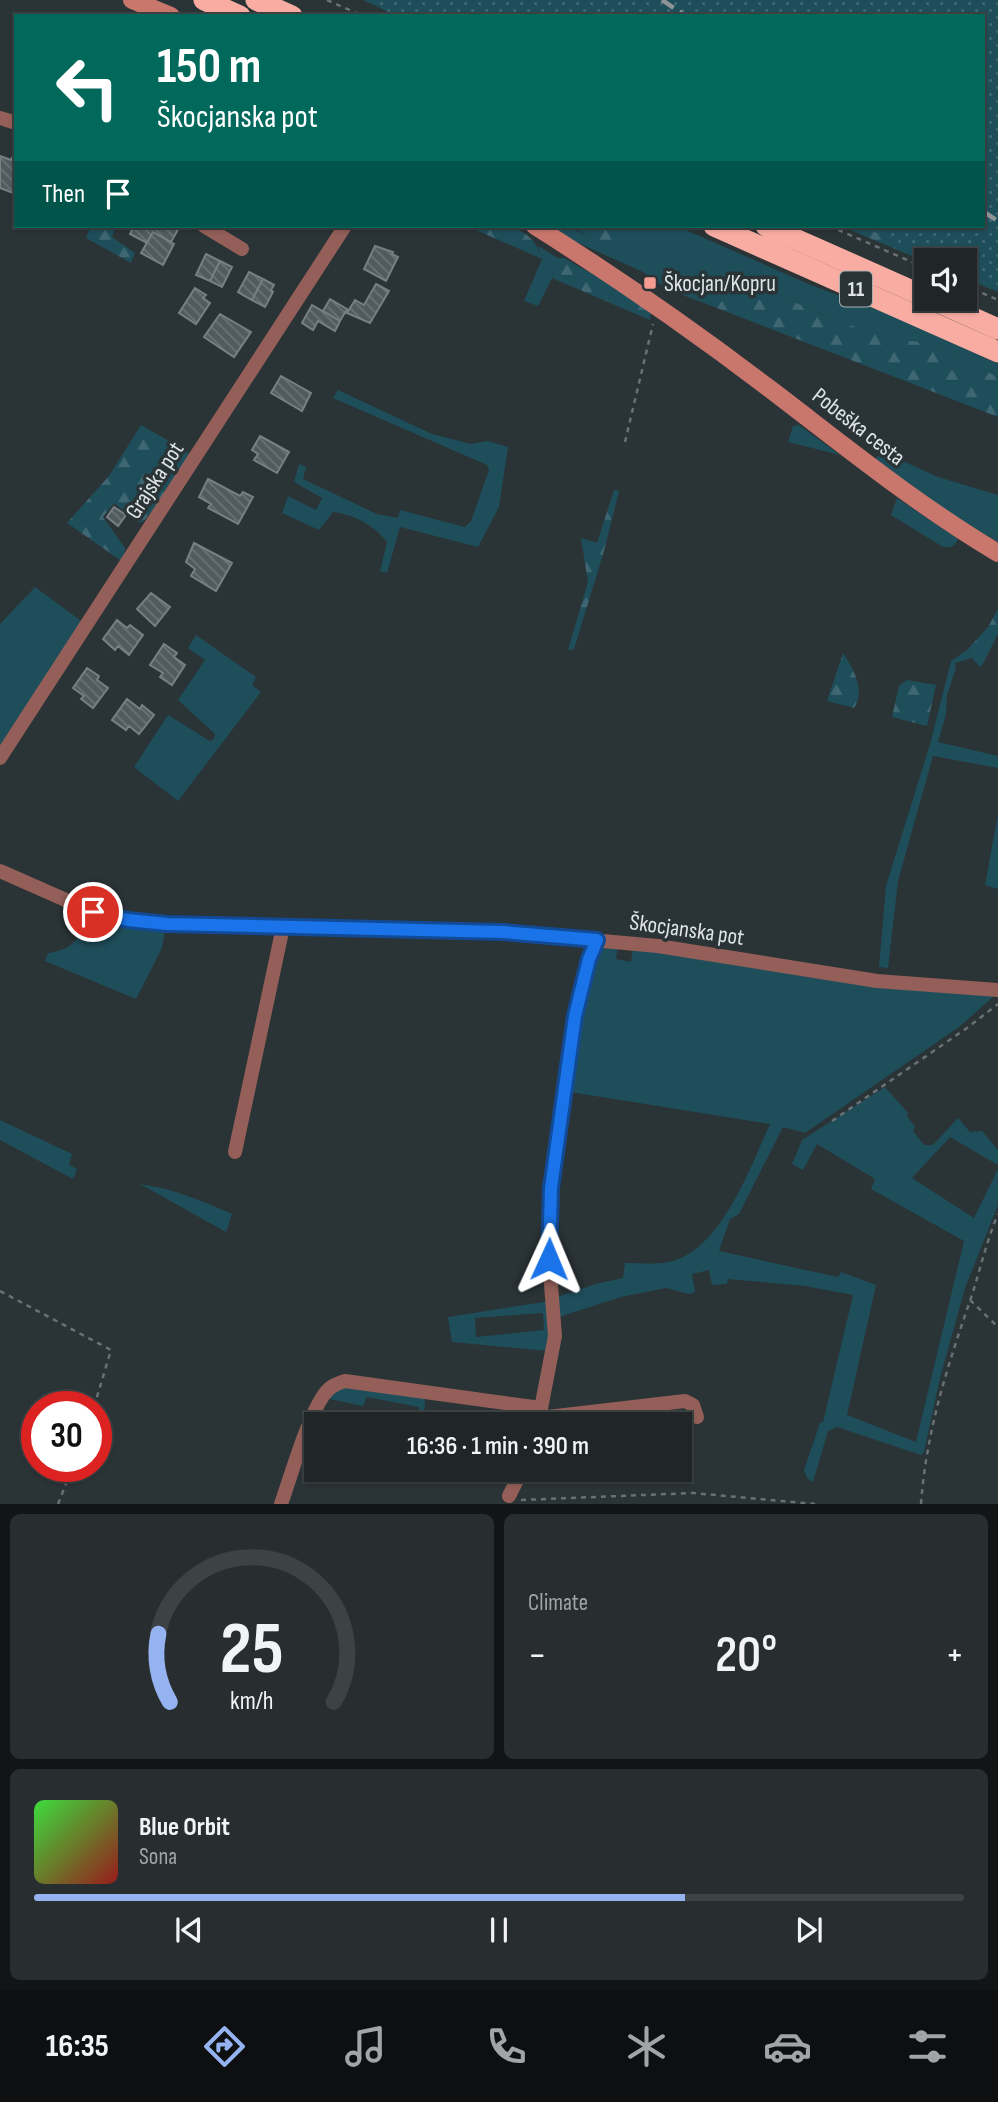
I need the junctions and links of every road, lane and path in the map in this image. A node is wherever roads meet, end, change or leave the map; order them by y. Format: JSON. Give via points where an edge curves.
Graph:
{"nodes":[{"id":1,"x":132,"y":0,"type":"edge"},
{"id":2,"x":204,"y":0,"type":"edge"},
{"id":3,"x":256,"y":0,"type":"edge"},
{"id":4,"x":327,"y":0,"type":"edge"},
{"id":5,"x":166,"y":14,"type":"edge"},
{"id":6,"x":236,"y":14,"type":"edge"},
{"id":7,"x":288,"y":14,"type":"edge"},
{"id":8,"x":358,"y":14,"type":"edge"},
{"id":9,"x":207,"y":228,"type":"edge"},
{"id":10,"x":344,"y":228,"type":"edge"},
{"id":11,"x":538,"y":228,"type":"edge"},
{"id":12,"x":719,"y":228,"type":"edge"},
{"id":13,"x":771,"y":228,"type":"edge"},
{"id":14,"x":835,"y":228,"type":"edge"},
{"id":15,"x":242,"y":249,"type":"dead end"},
{"id":16,"x":914,"y":263,"type":"edge"},
{"id":17,"x":977,"y":291,"type":"edge"},
{"id":18,"x":914,"y":292,"type":"edge"},
{"id":19,"x":998,"y":300,"type":"edge"},
{"id":20,"x":658,"y":307,"type":"junction"},
{"id":21,"x":958,"y":311,"type":"edge"},
{"id":22,"x":998,"y":329,"type":"edge"},
{"id":23,"x":998,"y":352,"type":"edge"},
{"id":24,"x":625,"y":442,"type":"dead end"},
{"id":25,"x":998,"y":553,"type":"edge"},
{"id":26,"x":0,"y":758,"type":"edge"},
{"id":27,"x":0,"y":871,"type":"edge"},
{"id":28,"x":283,"y":927,"type":"junction"},
{"id":29,"x":597,"y":940,"type":"junction"},
{"id":30,"x":998,"y":990,"type":"edge"},
{"id":31,"x":998,"y":1004,"type":"edge"},
{"id":32,"x":832,"y":1121,"type":"dead end"},
{"id":33,"x":234,"y":1152,"type":"dead end"},
{"id":34,"x":998,"y":1214,"type":"edge"},
{"id":35,"x":0,"y":1291,"type":"edge"},
{"id":36,"x":970,"y":1300,"type":"junction"},
{"id":37,"x":998,"y":1327,"type":"edge"},
{"id":38,"x":99,"y":1391,"type":"edge"},
{"id":39,"x":316,"y":1412,"type":"edge"},
{"id":40,"x":512,"y":1412,"type":"edge"},
{"id":41,"x":540,"y":1412,"type":"edge"},
{"id":42,"x":585,"y":1412,"type":"edge"},
{"id":43,"x":697,"y":1417,"type":"dead end"},
{"id":44,"x":304,"y":1439,"type":"edge"},
{"id":45,"x":67,"y":1482,"type":"edge"},
{"id":46,"x":519,"y":1482,"type":"edge"},
{"id":47,"x":515,"y":1498,"type":"joint"},
{"id":48,"x":58,"y":1503,"type":"edge"},
{"id":49,"x":281,"y":1503,"type":"edge"},
{"id":50,"x":815,"y":1503,"type":"edge"},
{"id":51,"x":921,"y":1503,"type":"edge"}],
"edges":[{"from":1,"to":5,"type":"street"},
{"from":2,"to":6,"type":"highway"},
{"from":3,"to":7,"type":"highway"},
{"from":4,"to":8,"type":"path"},
{"from":9,"to":15,"type":"street"},
{"from":10,"to":26,"type":"street","name":"Grajska pot"},
{"from":11,"to":20,"type":"street","name":"Pobeška cesta"},
{"from":12,"to":23,"type":"highway","number":"11"},
{"from":13,"to":18,"type":"highway","number":"11"},
{"from":14,"to":16,"type":"path"},
{"from":17,"to":19,"type":"path"},
{"from":20,"to":24,"type":"path"},
{"from":20,"to":25,"type":"street","name":"Pobeška cesta","via":[[885,478]]},
{"from":21,"to":22,"type":"highway"},
{"from":27,"to":28,"type":"street","name":"Škocjanska pot","via":[[93,912],[128,920]]},
{"from":28,"to":29,"type":"street","name":"Škocjanska pot","via":[[503,932]]},
{"from":28,"to":33,"type":"street"},
{"from":29,"to":30,"type":"street","name":"Škocjanska pot","via":[[877,981]]},
{"from":29,"to":41,"type":"street","via":[[575,1016],[551,1188],[549,1259],[555,1336]]},
{"from":31,"to":32,"type":"path"},
{"from":34,"to":36,"type":"path"},
{"from":35,"to":38,"type":"path","via":[[111,1350]]},
{"from":36,"to":37,"type":"path"},
{"from":36,"to":51,"type":"path","via":[[937,1403]]},
{"from":39,"to":40,"type":"street","via":[[333,1385],[345,1381]]},
{"from":42,"to":43,"type":"street","via":[[685,1401],[694,1405]]},
{"from":44,"to":49,"type":"street"},
{"from":45,"to":48,"type":"path"},
{"from":46,"to":47,"type":"street"},
{"from":47,"to":50,"type":"path","via":[[693,1493]]}]}
